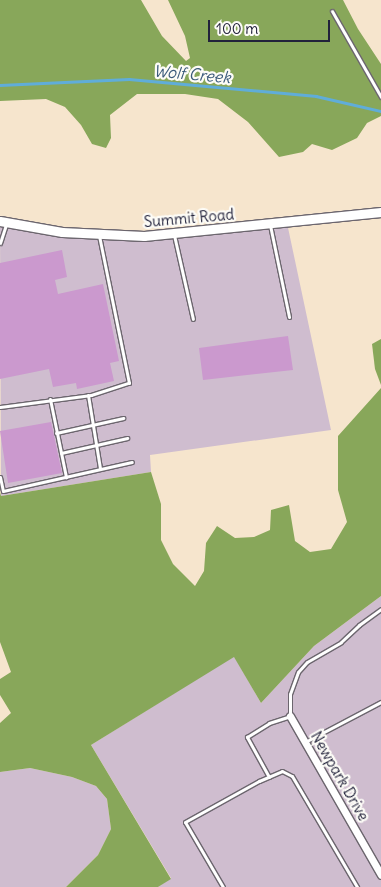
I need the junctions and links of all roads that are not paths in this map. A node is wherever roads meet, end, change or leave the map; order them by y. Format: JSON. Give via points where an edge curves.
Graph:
{"nodes":[{"id":1,"x":332,"y":11,"type":"dead end"},
{"id":2,"x":381,"y":97,"type":"edge"},
{"id":3,"x":381,"y":212,"type":"edge"},
{"id":4,"x":3,"y":222,"type":"edge"},
{"id":5,"x":270,"y":224,"type":"junction"},
{"id":6,"x":174,"y":234,"type":"junction"},
{"id":7,"x":99,"y":235,"type":"junction"},
{"id":8,"x":0,"y":242,"type":"edge"},
{"id":9,"x":288,"y":316,"type":"dead end"},
{"id":10,"x":193,"y":319,"type":"dead end"},
{"id":11,"x":88,"y":395,"type":"junction"},
{"id":12,"x":50,"y":399,"type":"junction"},
{"id":13,"x":0,"y":407,"type":"edge"},
{"id":14,"x":123,"y":418,"type":"dead end"},
{"id":15,"x":93,"y":425,"type":"junction"},
{"id":16,"x":56,"y":433,"type":"junction"},
{"id":17,"x":127,"y":438,"type":"dead end"},
{"id":18,"x":97,"y":446,"type":"junction"},
{"id":19,"x":60,"y":453,"type":"junction"},
{"id":20,"x":132,"y":462,"type":"dead end"},
{"id":21,"x":100,"y":468,"type":"junction"},
{"id":22,"x":0,"y":476,"type":"edge"},
{"id":23,"x":66,"y":477,"type":"junction"},
{"id":24,"x":381,"y":609,"type":"edge"},
{"id":25,"x":381,"y":702,"type":"edge"},
{"id":26,"x":290,"y":716,"type":"junction"},
{"id":27,"x":305,"y":742,"type":"junction"},
{"id":28,"x":269,"y":777,"type":"junction"},
{"id":29,"x":381,"y":875,"type":"edge"},
{"id":30,"x":223,"y":887,"type":"edge"},
{"id":31,"x":357,"y":887,"type":"edge"}],
"edges":[{"from":1,"to":2,"type":"lane"},
{"from":3,"to":5,"type":"street","name":"Summit Road"},
{"from":4,"to":7,"type":"street","name":"Summit Road"},
{"from":4,"to":8,"type":"lane"},
{"from":5,"to":6,"type":"street","name":"Summit Road"},
{"from":5,"to":9,"type":"lane"},
{"from":6,"to":7,"type":"street","name":"Summit Road"},
{"from":6,"to":10,"type":"lane"},
{"from":7,"to":11,"type":"lane","via":[[130,384]]},
{"from":11,"to":12,"type":"lane"},
{"from":11,"to":15,"type":"lane"},
{"from":12,"to":13,"type":"lane"},
{"from":12,"to":16,"type":"lane"},
{"from":14,"to":15,"type":"lane"},
{"from":15,"to":16,"type":"lane"},
{"from":15,"to":18,"type":"lane"},
{"from":16,"to":19,"type":"lane"},
{"from":17,"to":18,"type":"lane"},
{"from":18,"to":19,"type":"lane"},
{"from":18,"to":21,"type":"lane"},
{"from":19,"to":23,"type":"lane"},
{"from":20,"to":21,"type":"lane"},
{"from":21,"to":23,"type":"lane"},
{"from":22,"to":23,"type":"lane","via":[[3,491]]},
{"from":24,"to":26,"type":"lane","via":[[341,642],[307,662],[298,672],[290,694]]},
{"from":25,"to":27,"type":"lane"},
{"from":26,"to":27,"type":"street","name":"Newpark Drive"},
{"from":26,"to":28,"type":"lane","via":[[269,723],[247,737]]},
{"from":27,"to":29,"type":"street","name":"Newpark Drive"},
{"from":28,"to":30,"type":"lane","via":[[185,822]]},
{"from":28,"to":31,"type":"lane","via":[[282,771],[292,776]]}]}
